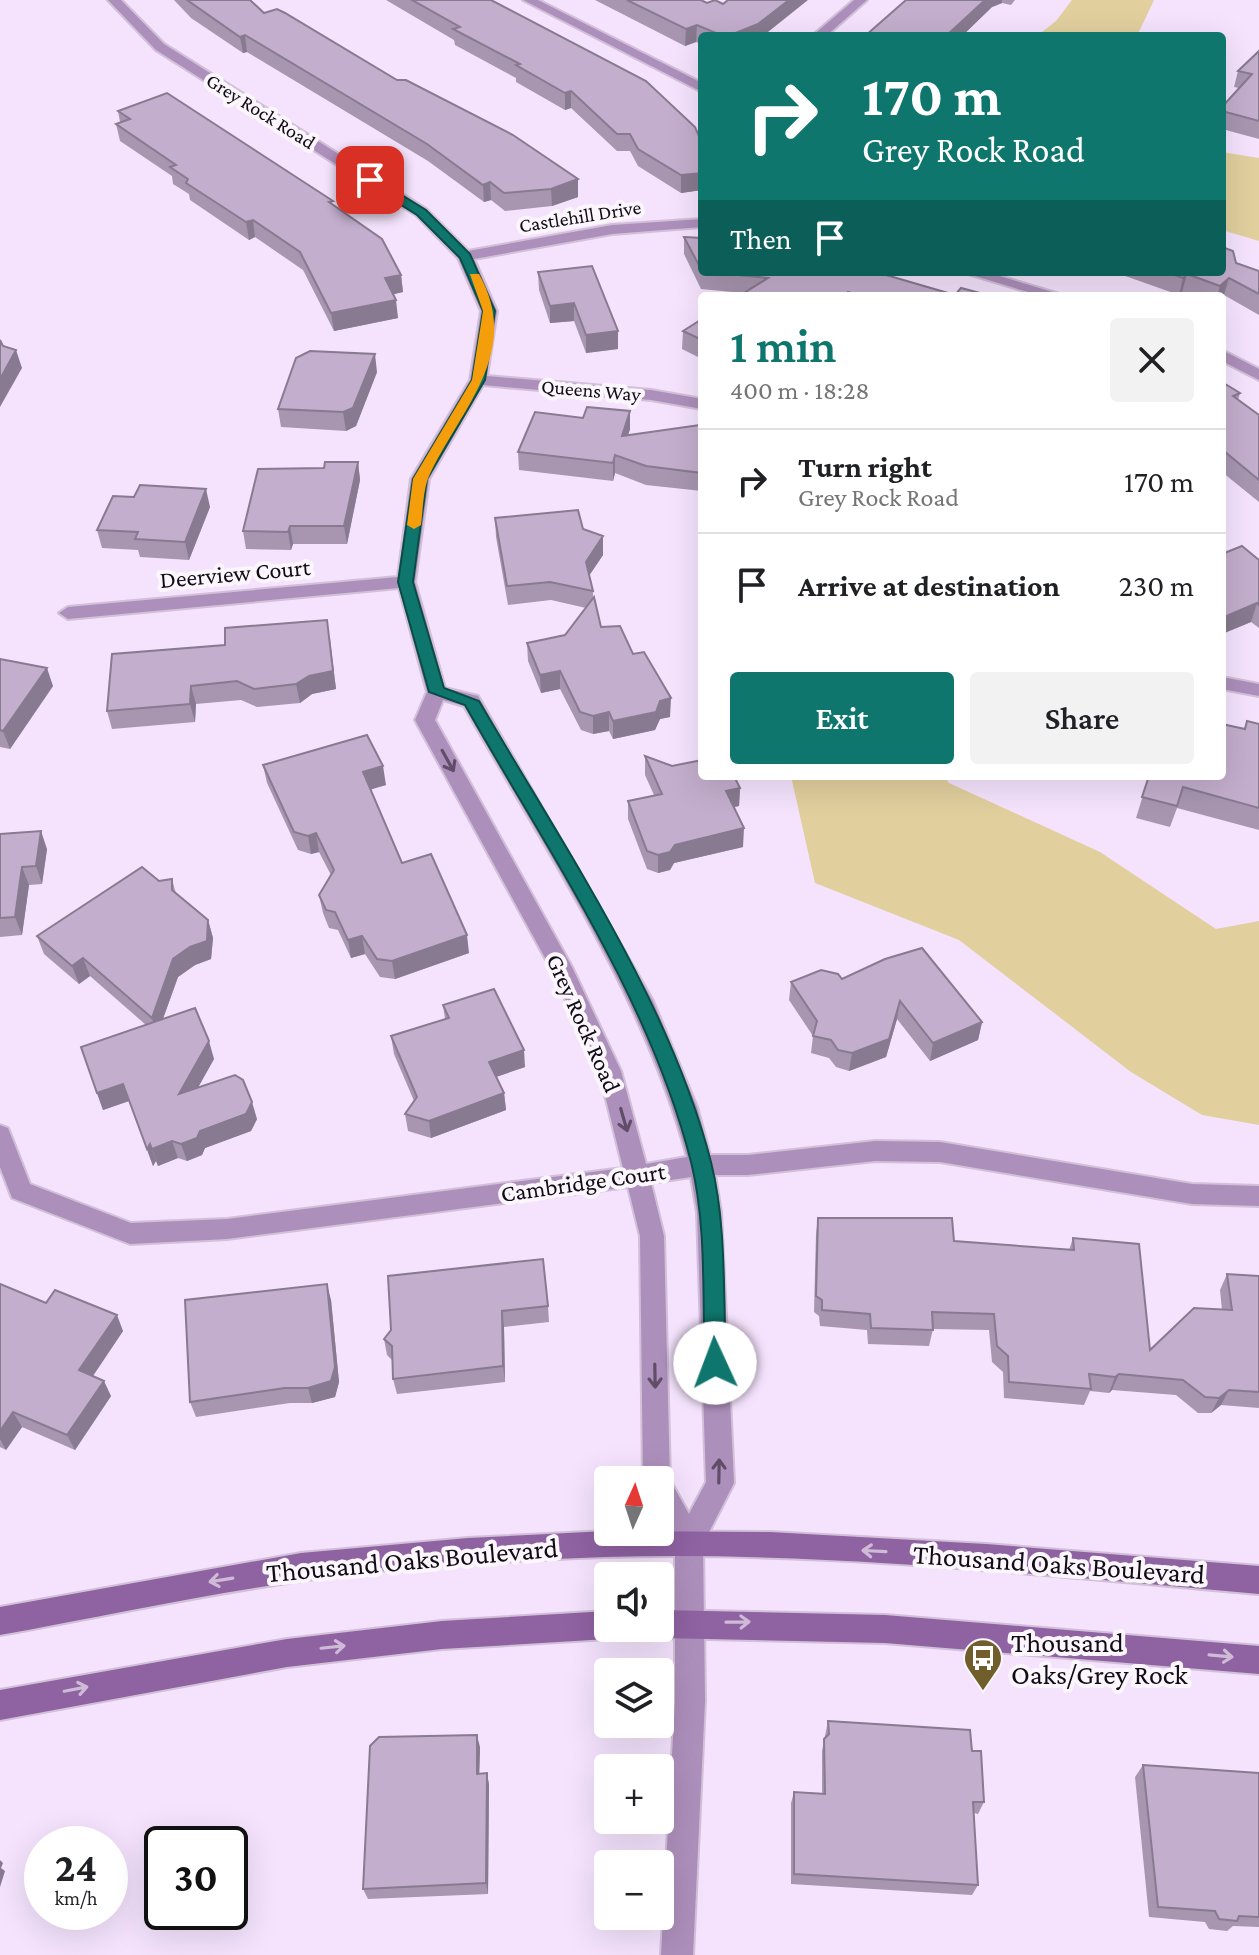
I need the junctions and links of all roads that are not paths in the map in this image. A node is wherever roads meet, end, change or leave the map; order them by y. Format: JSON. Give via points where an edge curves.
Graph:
{"nodes":[{"id":1,"x":114,"y":0,"type":"edge"},
{"id":2,"x":529,"y":0,"type":"edge"},
{"id":3,"x":861,"y":0,"type":"edge"},
{"id":4,"x":823,"y":32,"type":"edge"},
{"id":5,"x":698,"y":86,"type":"edge"},
{"id":6,"x":698,"y":223,"type":"edge"},
{"id":7,"x":465,"y":256,"type":"junction"},
{"id":8,"x":984,"y":276,"type":"edge"},
{"id":9,"x":1043,"y":292,"type":"edge"},
{"id":10,"x":1226,"y":357,"type":"edge"},
{"id":11,"x":1259,"y":375,"type":"edge"},
{"id":12,"x":478,"y":380,"type":"junction"},
{"id":13,"x":698,"y":403,"type":"edge"},
{"id":14,"x":406,"y":582,"type":"junction"},
{"id":15,"x":68,"y":613,"type":"dead end"},
{"id":16,"x":1226,"y":684,"type":"edge"},
{"id":17,"x":1259,"y":690,"type":"edge"},
{"id":18,"x":437,"y":692,"type":"junction"},
{"id":19,"x":0,"y":1135,"type":"edge"},
{"id":20,"x":701,"y":1165,"type":"junction"},
{"id":21,"x":639,"y":1175,"type":"junction"},
{"id":22,"x":1259,"y":1196,"type":"edge"},
{"id":23,"x":657,"y":1466,"type":"edge"},
{"id":24,"x":674,"y":1514,"type":"edge"},
{"id":25,"x":689,"y":1542,"type":"junction"},
{"id":26,"x":1259,"y":1580,"type":"edge"},
{"id":27,"x":0,"y":1621,"type":"edge"},
{"id":28,"x":691,"y":1623,"type":"junction"},
{"id":29,"x":674,"y":1624,"type":"edge"},
{"id":30,"x":594,"y":1626,"type":"edge"},
{"id":31,"x":1259,"y":1660,"type":"edge"},
{"id":32,"x":0,"y":1705,"type":"edge"},
{"id":33,"x":677,"y":1955,"type":"edge"}],
"edges":[{"from":1,"to":7,"type":"street","name":"Grey Rock Road","via":[[160,47],[421,212]]},
{"from":2,"to":5,"type":"street"},
{"from":3,"to":4,"type":"street"},
{"from":6,"to":7,"type":"street","name":"Castlehill Drive","via":[[583,233]]},
{"from":7,"to":12,"type":"street","name":"Grey Rock Road","via":[[489,311]]},
{"from":8,"to":9,"type":"street"},
{"from":10,"to":11,"type":"street"},
{"from":12,"to":13,"type":"street","name":"Queens Way"},
{"from":12,"to":14,"type":"street","name":"Grey Rock Road","via":[[420,479]]},
{"from":14,"to":15,"type":"street","name":"Deerview Court"},
{"from":14,"to":18,"type":"street","name":"Grey Rock Road"},
{"from":16,"to":17,"type":"street"},
{"from":18,"to":20,"type":"street","via":[[471,701],[642,1001],[685,1107]]},
{"from":18,"to":21,"type":"street","name":"Grey Rock Road","one_way":true,"via":[[425,720],[561,967],[610,1071]]},
{"from":19,"to":21,"type":"street","name":"Cambridge Court","via":[[21,1191],[130,1234],[227,1229]]},
{"from":20,"to":21,"type":"street","name":"Cambridge Court"},
{"from":20,"to":22,"type":"street","name":"Cambridge Court","via":[[875,1151],[940,1152],[1192,1194]]},
{"from":25,"to":20,"type":"street","one_way":true,"via":[[720,1483],[709,1212]]},
{"from":21,"to":23,"type":"street","name":"Grey Rock Road","one_way":true,"via":[[652,1236]]},
{"from":24,"to":25,"type":"street"},
{"from":26,"to":25,"type":"main road","name":"Thousand Oaks Boulevard","one_way":true,"via":[[986,1557]]},
{"from":25,"to":27,"type":"main road","name":"Thousand Oaks Boulevard","one_way":true,"via":[[468,1551],[301,1567]]},
{"from":25,"to":28,"type":"street"},
{"from":28,"to":29,"type":"main road"},
{"from":28,"to":31,"type":"main road","one_way":true,"via":[[915,1631]]},
{"from":28,"to":33,"type":"street"},
{"from":32,"to":30,"type":"main road","one_way":true,"via":[[287,1653],[442,1635]]}]}
